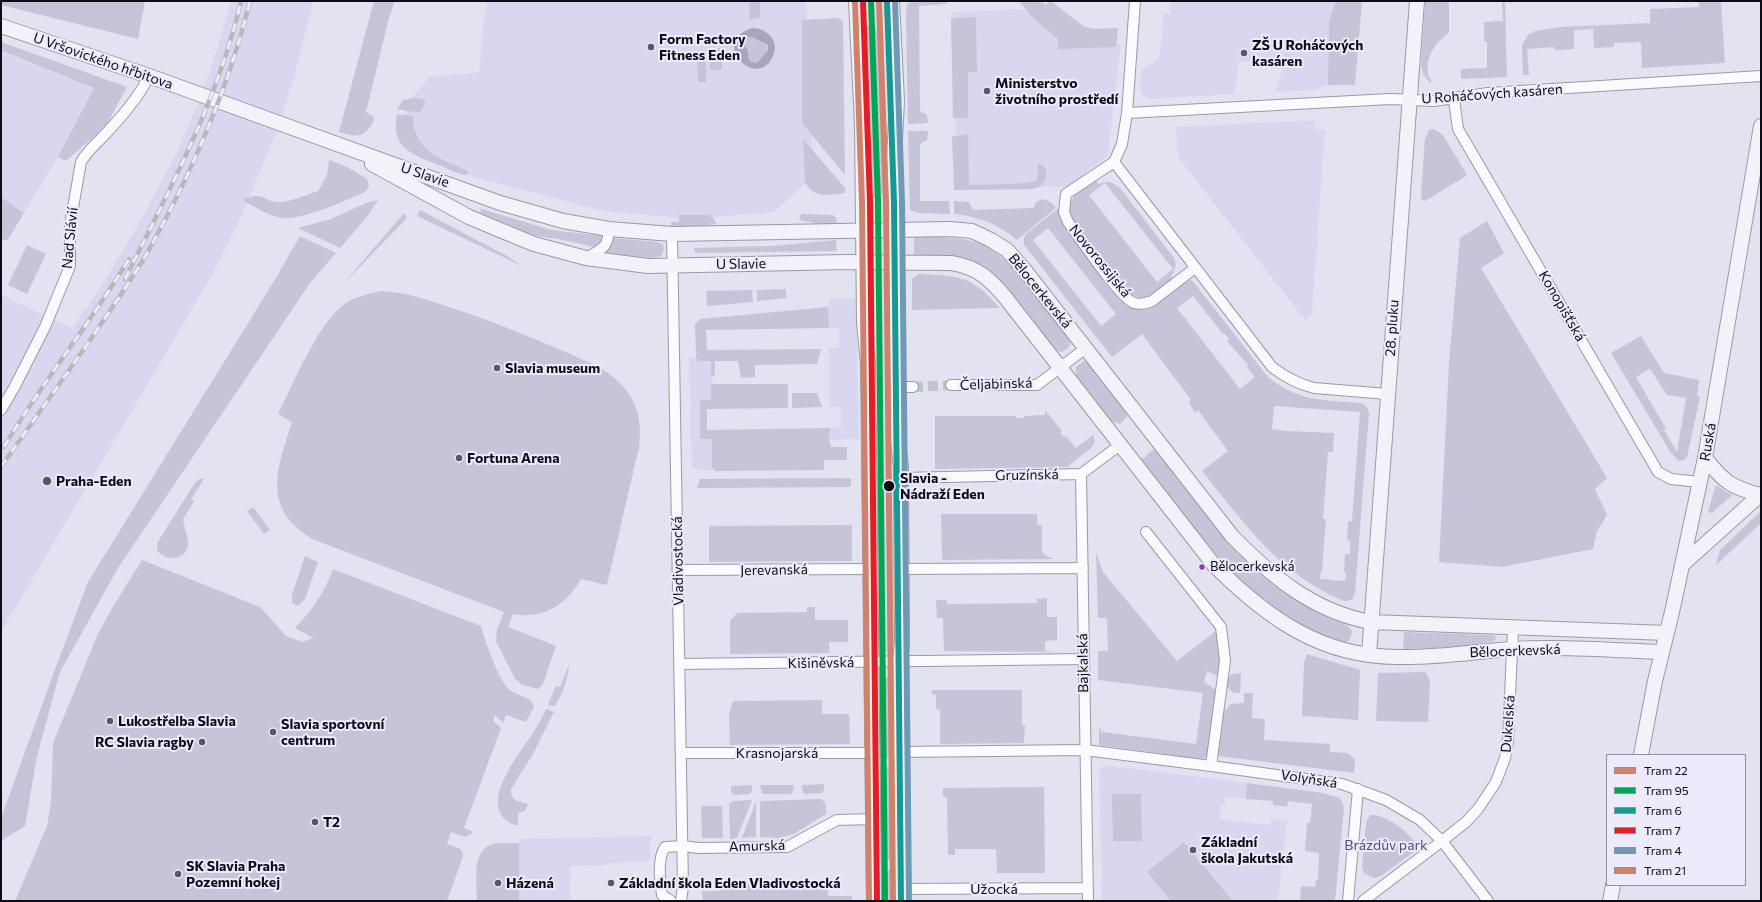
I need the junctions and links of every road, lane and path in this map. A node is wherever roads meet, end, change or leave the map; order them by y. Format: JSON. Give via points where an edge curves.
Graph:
{"nodes":[{"id":1,"x":856,"y":1,"type":"edge"},
{"id":2,"x":892,"y":1,"type":"edge"},
{"id":3,"x":1135,"y":1,"type":"edge"},
{"id":4,"x":1417,"y":1,"type":"edge"},
{"id":5,"x":1,"y":26,"type":"edge"},
{"id":6,"x":149,"y":76,"type":"junction"},
{"id":7,"x":1761,"y":76,"type":"edge"},
{"id":8,"x":204,"y":96,"type":"joint"},
{"id":9,"x":1454,"y":99,"type":"junction"},
{"id":10,"x":1409,"y":100,"type":"junction"},
{"id":11,"x":1127,"y":112,"type":"junction"},
{"id":12,"x":1761,"y":126,"type":"edge"},
{"id":13,"x":335,"y":144,"type":"junction"},
{"id":14,"x":1114,"y":162,"type":"junction"},
{"id":15,"x":609,"y":229,"type":"junction"},
{"id":16,"x":895,"y":229,"type":"junction"},
{"id":17,"x":863,"y":231,"type":"junction"},
{"id":18,"x":672,"y":234,"type":"junction"},
{"id":19,"x":586,"y":258,"type":"junction"},
{"id":20,"x":863,"y":262,"type":"junction"},
{"id":21,"x":896,"y":263,"type":"junction"},
{"id":22,"x":673,"y":266,"type":"junction"},
{"id":23,"x":1195,"y":268,"type":"junction"},
{"id":24,"x":1086,"y":348,"type":"junction"},
{"id":25,"x":1060,"y":367,"type":"junction"},
{"id":26,"x":951,"y":385,"type":"tunnel mouth"},
{"id":27,"x":897,"y":387,"type":"junction"},
{"id":28,"x":913,"y":387,"type":"tunnel mouth"},
{"id":29,"x":1387,"y":394,"type":"junction"},
{"id":30,"x":1,"y":410,"type":"edge"},
{"id":31,"x":1120,"y":445,"type":"junction"},
{"id":32,"x":1705,"y":458,"type":"junction"},
{"id":33,"x":1080,"y":474,"type":"junction"},
{"id":34,"x":901,"y":478,"type":"junction"},
{"id":35,"x":1700,"y":482,"type":"junction"},
{"id":36,"x":1761,"y":495,"type":"edge"},
{"id":37,"x":1146,"y":532,"type":"dead end"},
{"id":38,"x":1682,"y":565,"type":"junction"},
{"id":39,"x":1083,"y":568,"type":"junction"},
{"id":40,"x":870,"y":569,"type":"junction"},
{"id":41,"x":902,"y":569,"type":"junction"},
{"id":42,"x":678,"y":570,"type":"junction"},
{"id":43,"x":1371,"y":622,"type":"junction"},
{"id":44,"x":1513,"y":628,"type":"junction"},
{"id":45,"x":1667,"y":633,"type":"junction"},
{"id":46,"x":1512,"y":649,"type":"junction"},
{"id":47,"x":1662,"y":652,"type":"junction"},
{"id":48,"x":1369,"y":655,"type":"junction"},
{"id":49,"x":1083,"y":659,"type":"junction"},
{"id":50,"x":900,"y":661,"type":"junction"},
{"id":51,"x":870,"y":662,"type":"junction"},
{"id":52,"x":680,"y":664,"type":"junction"},
{"id":53,"x":1085,"y":750,"type":"junction"},
{"id":54,"x":898,"y":752,"type":"junction"},
{"id":55,"x":681,"y":753,"type":"junction"},
{"id":56,"x":872,"y":753,"type":"junction"},
{"id":57,"x":1641,"y":754,"type":"edge"},
{"id":58,"x":1211,"y":766,"type":"junction"},
{"id":59,"x":1358,"y":790,"type":"junction"},
{"id":60,"x":873,"y":819,"type":"junction"},
{"id":61,"x":1442,"y":841,"type":"junction"},
{"id":62,"x":682,"y":846,"type":"junction"},
{"id":63,"x":1613,"y":886,"type":"edge"},
{"id":64,"x":683,"y":887,"type":"junction"},
{"id":65,"x":1088,"y":888,"type":"junction"},
{"id":66,"x":900,"y":895,"type":"edge"},
{"id":67,"x":671,"y":901,"type":"edge"},
{"id":68,"x":681,"y":901,"type":"edge"},
{"id":69,"x":687,"y":901,"type":"edge"},
{"id":70,"x":874,"y":901,"type":"edge"},
{"id":71,"x":1088,"y":901,"type":"edge"},
{"id":72,"x":1348,"y":901,"type":"edge"},
{"id":73,"x":1363,"y":901,"type":"edge"},
{"id":74,"x":1488,"y":901,"type":"edge"},
{"id":75,"x":1610,"y":901,"type":"edge"}],
"edges":[{"from":1,"to":17,"type":"main road","via":[[862,125]]},
{"from":2,"to":16,"type":"main road","via":[[897,101],[894,158]]},
{"from":3,"to":11,"type":"street"},
{"from":4,"to":10,"type":"main road","name":"28. pluku"},
{"from":5,"to":6,"type":"main road","name":"U Vršovického hřbitova"},
{"from":6,"to":8,"type":"main road","name":"U Vršovického hřbitova"},
{"from":6,"to":30,"type":"street","name":"Nad Slávií","via":[[111,128],[81,162],[70,225],[70,266],[45,327]]},
{"from":7,"to":9,"type":"street","name":"U Roháčových kasáren","via":[[1488,93]]},
{"from":8,"to":13,"type":"main road","name":"U Slavie"},
{"from":9,"to":10,"type":"street","name":"U Roháčových kasáren"},
{"from":9,"to":35,"type":"street","name":"Konopišťská","via":[[1458,129],[1658,472],[1671,479]]},
{"from":10,"to":11,"type":"street","name":"U Roháčových kasáren"},
{"from":10,"to":29,"type":"main road","name":"28. pluku"},
{"from":11,"to":14,"type":"street","via":[[1122,144]]},
{"from":12,"to":32,"type":"main road","name":"Ruská"},
{"from":13,"to":15,"type":"main road","name":"U Slavie","via":[[522,210],[562,221]]},
{"from":13,"to":19,"type":"main road","name":"U Slavie","via":[[469,217],[534,244]]},
{"from":14,"to":23,"type":"street"},
{"from":14,"to":23,"type":"street","name":"Novorossijská","via":[[1066,194],[1064,212],[1068,222],[1122,294],[1131,301],[1142,304],[1152,301]]},
{"from":15,"to":18,"type":"main road","name":"U Slavie"},
{"from":15,"to":19,"type":"street","via":[[606,246]]},
{"from":16,"to":17,"type":"main road","name":"U Slavie"},
{"from":16,"to":21,"type":"main road"},
{"from":16,"to":24,"type":"main road","name":"Bělocerkevská","via":[[961,230],[980,234],[991,240],[1007,250],[1023,268]]},
{"from":17,"to":18,"type":"main road","name":"U Slavie"},
{"from":17,"to":20,"type":"main road"},
{"from":18,"to":22,"type":"street","name":"Vladivostocká"},
{"from":19,"to":22,"type":"main road","name":"U Slavie","via":[[640,265]]},
{"from":20,"to":21,"type":"main road","name":"U Slavie"},
{"from":20,"to":22,"type":"main road","name":"U Slavie"},
{"from":20,"to":40,"type":"main road","via":[[868,364]]},
{"from":21,"to":25,"type":"main road","name":"Bělocerkevská","via":[[952,263],[966,266],[982,274],[991,280]]},
{"from":21,"to":27,"type":"main road"},
{"from":22,"to":42,"type":"street","name":"Vladivostocká"},
{"from":23,"to":29,"type":"street","via":[[1263,357],[1285,377],[1314,388]]},
{"from":24,"to":25,"type":"street"},
{"from":24,"to":43,"type":"main road","name":"Bělocerkevská","via":[[1232,536],[1251,555],[1286,585],[1320,606],[1339,615]]},
{"from":25,"to":26,"type":"street","name":"Čeljabinská","via":[[1037,385]]},
{"from":25,"to":31,"type":"main road","name":"Bělocerkevská"},
{"from":27,"to":28,"type":"street"},
{"from":27,"to":34,"type":"main road"},
{"from":29,"to":43,"type":"main road","name":"28. pluku"},
{"from":31,"to":33,"type":"street"},
{"from":31,"to":48,"type":"main road","name":"Bělocerkevská","via":[[1214,565],[1253,601],[1309,639],[1334,648]]},
{"from":32,"to":35,"type":"main road","name":"Ruská"},
{"from":32,"to":36,"type":"main road","via":[[1720,477],[1740,490]]},
{"from":33,"to":34,"type":"street","name":"Gruzínská"},
{"from":33,"to":39,"type":"street","name":"Bajkalská"},
{"from":34,"to":41,"type":"main road"},
{"from":35,"to":38,"type":"main road","name":"Ruská"},
{"from":36,"to":38,"type":"main road"},
{"from":37,"to":58,"type":"street","via":[[1221,627],[1225,661]]},
{"from":38,"to":45,"type":"main road","name":"Ruská"},
{"from":39,"to":41,"type":"street"},
{"from":39,"to":49,"type":"street","name":"Bajkalská"},
{"from":40,"to":42,"type":"street","name":"Jerevanská"},
{"from":40,"to":51,"type":"main road"},
{"from":41,"to":50,"type":"main road"},
{"from":42,"to":52,"type":"street","name":"Vladivostocká"},
{"from":43,"to":44,"type":"main road","name":"Bělocerkevská"},
{"from":43,"to":48,"type":"main road","name":"28. pluku"},
{"from":44,"to":45,"type":"main road","name":"Bělocerkevská"},
{"from":44,"to":46,"type":"street","name":"Dukelská"},
{"from":45,"to":47,"type":"main road","name":"Ruská"},
{"from":46,"to":47,"type":"main road","name":"Bělocerkevská"},
{"from":46,"to":48,"type":"main road","name":"Bělocerkevská","via":[[1399,657]]},
{"from":46,"to":61,"type":"street","name":"Dukelská","via":[[1509,730],[1502,768],[1489,795],[1478,809]]},
{"from":47,"to":57,"type":"main road","name":"Ruská"},
{"from":49,"to":50,"type":"street","name":"Kišiněvská"},
{"from":49,"to":53,"type":"street","name":"Bajkalská"},
{"from":50,"to":51,"type":"street","name":"Kišiněvská"},
{"from":50,"to":54,"type":"main road"},
{"from":51,"to":52,"type":"street","name":"Kišiněvská"},
{"from":51,"to":56,"type":"main road"},
{"from":52,"to":55,"type":"street","name":"Vladivostocká"},
{"from":53,"to":54,"type":"street"},
{"from":53,"to":58,"type":"street","name":"Volyňská"},
{"from":53,"to":65,"type":"street","name":"Bajkalská"},
{"from":54,"to":66,"type":"main road"},
{"from":55,"to":56,"type":"street","name":"Krasnojarská"},
{"from":55,"to":62,"type":"street","name":"Vladivostocká"},
{"from":56,"to":60,"type":"main road"},
{"from":58,"to":59,"type":"street","name":"Volyňská","via":[[1324,781]]},
{"from":59,"to":61,"type":"street","name":"Volyňská","via":[[1386,800],[1420,820]]},
{"from":59,"to":72,"type":"street"},
{"from":60,"to":62,"type":"street","name":"Amurská","via":[[836,820],[787,847]]},
{"from":60,"to":70,"type":"main road"},
{"from":61,"to":73,"type":"street","name":"Dukelská"},
{"from":61,"to":74,"type":"street","name":"Volyňská"},
{"from":62,"to":64,"type":"street","name":"Vladivostocká"},
{"from":62,"to":67,"type":"street","name":"Amurská","via":[[666,847],[661,854],[662,895]]},
{"from":63,"to":75,"type":"main road"},
{"from":64,"to":68,"type":"street","name":"Vladivostocká"},
{"from":64,"to":69,"type":"street","name":"Vladivostocká"},
{"from":65,"to":66,"type":"street","name":"Užocká"},
{"from":65,"to":71,"type":"street","name":"Bajkalská"}]}
